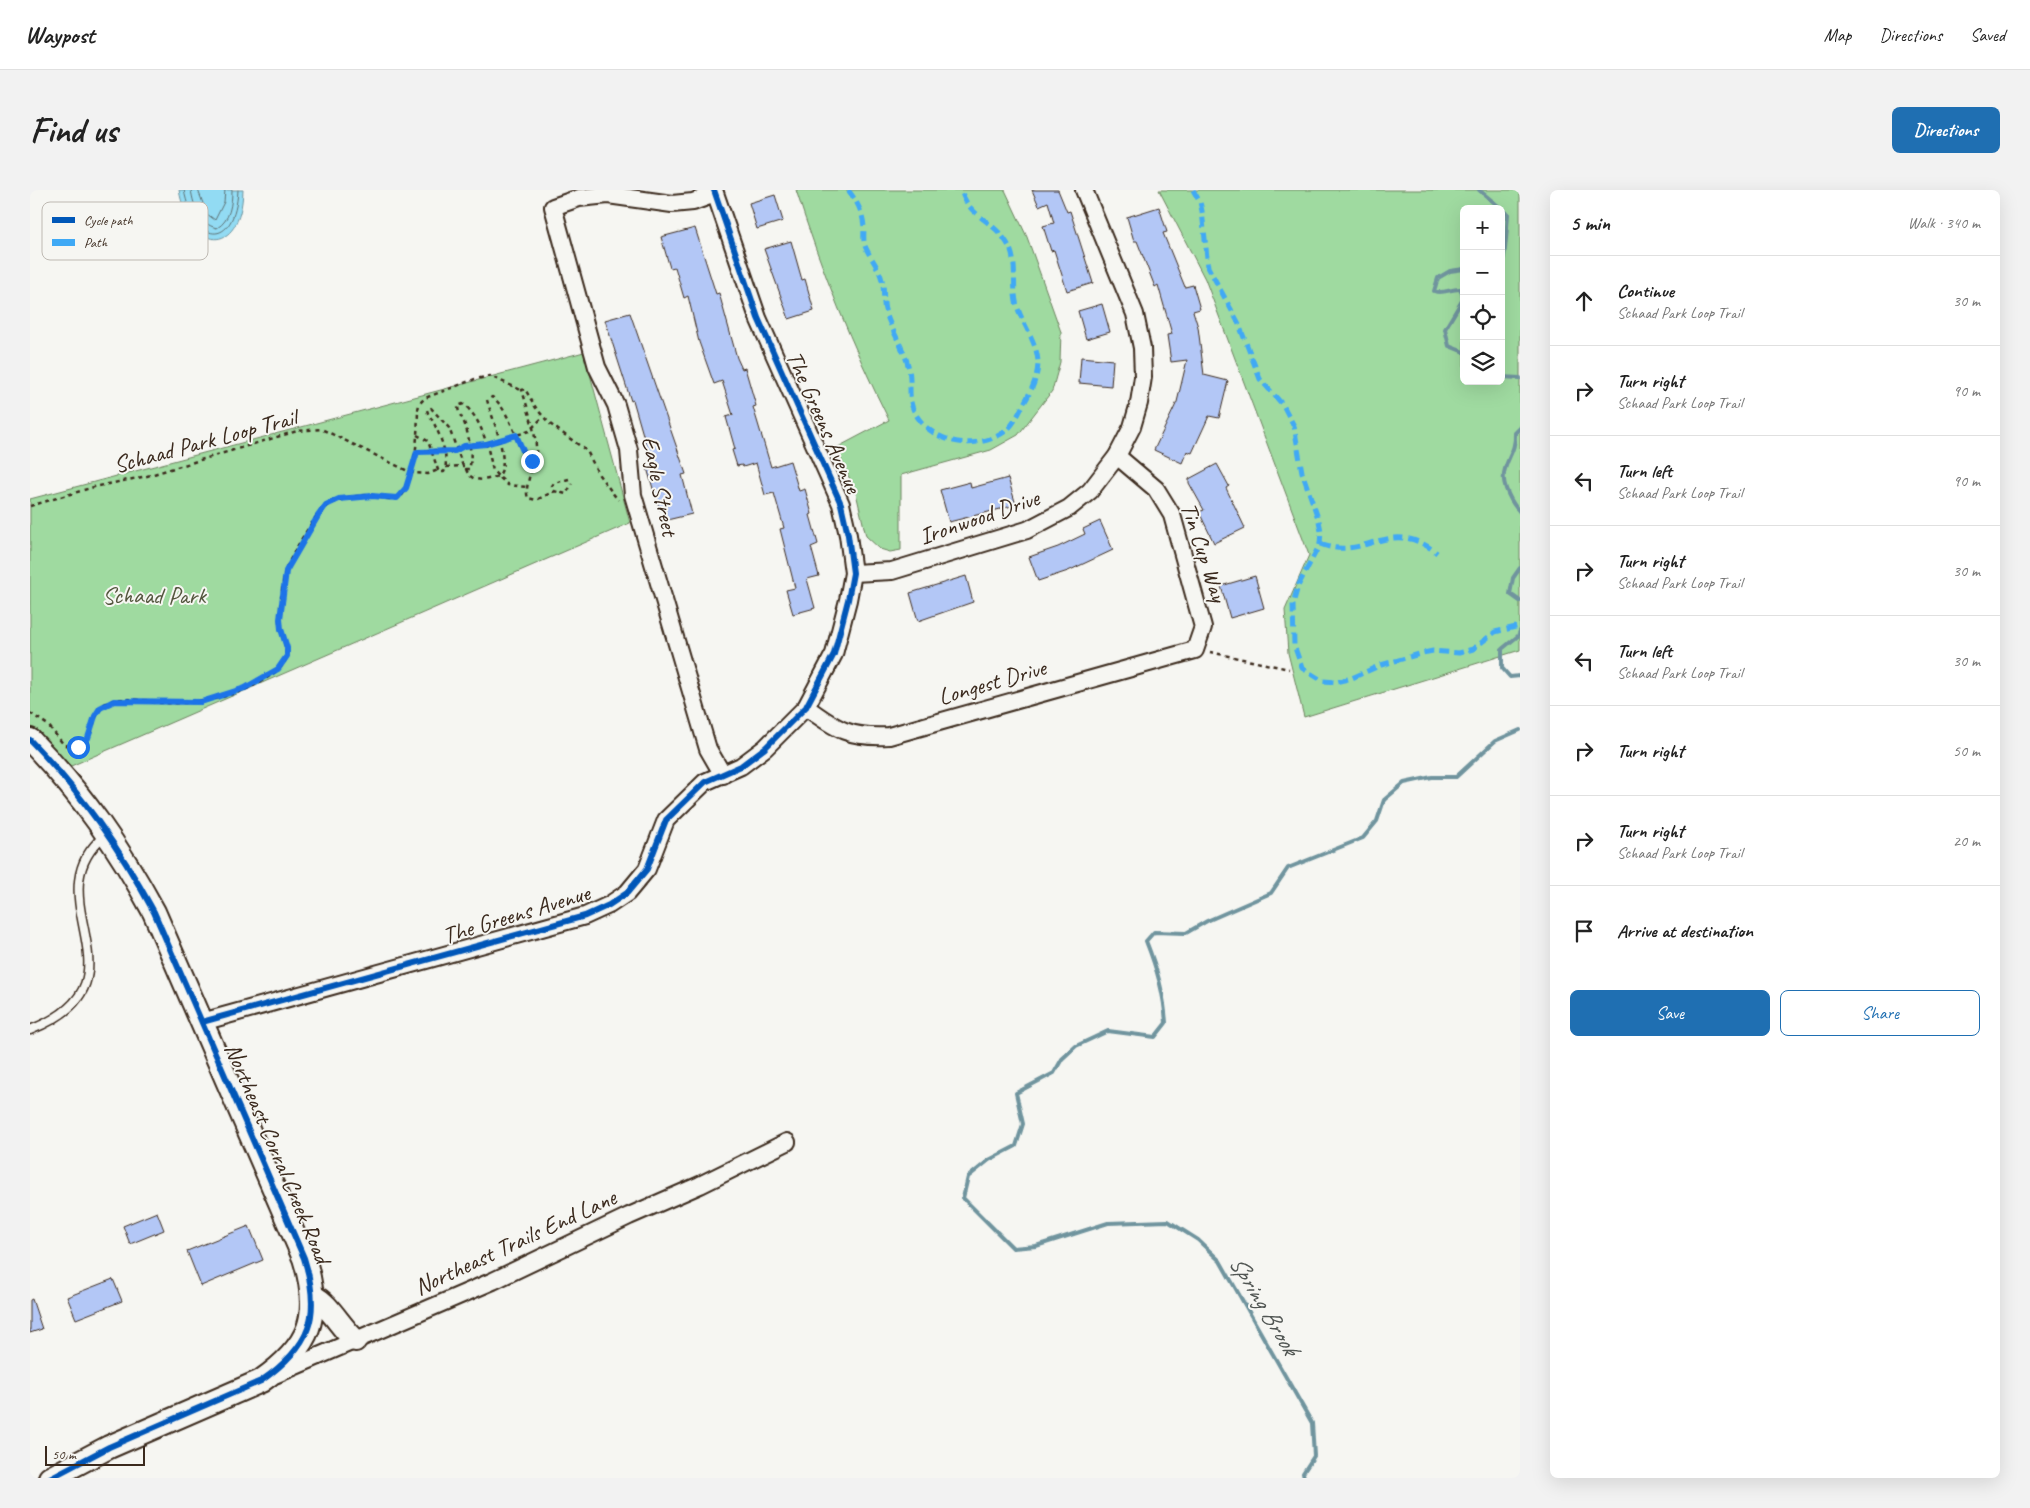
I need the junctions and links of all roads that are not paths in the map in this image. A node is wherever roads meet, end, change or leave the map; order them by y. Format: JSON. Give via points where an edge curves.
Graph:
{"nodes":[{"id":1,"x":1084,"y":190,"type":"edge"},
{"id":2,"x":715,"y":192,"type":"edge"},
{"id":3,"x":1117,"y":456,"type":"junction"},
{"id":4,"x":853,"y":573,"type":"junction"},
{"id":5,"x":1195,"y":650,"type":"joint"},
{"id":6,"x":806,"y":707,"type":"junction"},
{"id":7,"x":30,"y":740,"type":"edge"},
{"id":8,"x":723,"y":775,"type":"junction"},
{"id":9,"x":108,"y":833,"type":"junction"},
{"id":10,"x":202,"y":1022,"type":"junction"},
{"id":11,"x":30,"y":1030,"type":"edge"},
{"id":12,"x":787,"y":1142,"type":"dead end"},
{"id":13,"x":314,"y":1297,"type":"junction"},
{"id":14,"x":355,"y":1340,"type":"junction"},
{"id":15,"x":261,"y":1381,"type":"junction"},
{"id":16,"x":50,"y":1478,"type":"edge"}],
"edges":[{"from":1,"to":3,"type":"street","name":"Ironwood Drive","via":[[1135,314],[1142,348],[1143,377],[1139,403],[1132,427]]},
{"from":2,"to":4,"type":"street","name":"The Greens Avenue","via":[[758,318],[841,504]]},
{"from":2,"to":8,"type":"street","name":"Eagle Street","via":[[692,202],[672,204],[608,196],[580,198],[553,207],[597,367],[616,405],[629,450],[633,495],[708,749]]},
{"from":3,"to":4,"type":"street","name":"Ironwood Drive","via":[[1090,491],[1069,508],[1027,530],[892,571]]},
{"from":3,"to":5,"type":"street","name":"Tin Cup Way","via":[[1156,489],[1172,515],[1203,628]]},
{"from":4,"to":6,"type":"street","name":"The Greens Avenue","via":[[834,654]]},
{"from":5,"to":6,"type":"street","name":"Longest Drive","via":[[889,736],[866,737],[836,729]]},
{"from":6,"to":8,"type":"street","name":"The Greens Avenue","via":[[764,748]]},
{"from":7,"to":9,"type":"street","name":"Northeast Corral Creek Road","via":[[74,787]]},
{"from":8,"to":10,"type":"street","name":"The Greens Avenue","via":[[704,782],[666,820],[647,869],[628,892],[609,905],[575,918]]},
{"from":9,"to":10,"type":"street","name":"Northeast Corral Creek Road","via":[[154,912]]},
{"from":9,"to":11,"type":"lane","via":[[93,844],[76,878],[76,898],[89,964],[83,989],[66,1009],[42,1026]]},
{"from":10,"to":13,"type":"street","name":"Northeast Corral Creek Road","via":[[304,1258]]},
{"from":12,"to":14,"type":"street","name":"Northeast Trails End Lane","via":[[493,1281]]},
{"from":13,"to":14,"type":"street","via":[[324,1301],[343,1330]]},
{"from":13,"to":15,"type":"street","name":"Northeast Corral Creek Road","via":[[307,1332],[296,1350],[282,1366]]},
{"from":14,"to":15,"type":"street","name":"Northeast Trails End Lane"},
{"from":15,"to":16,"type":"street","name":"Northeast Corral Creek Road","via":[[109,1447]]}]}
